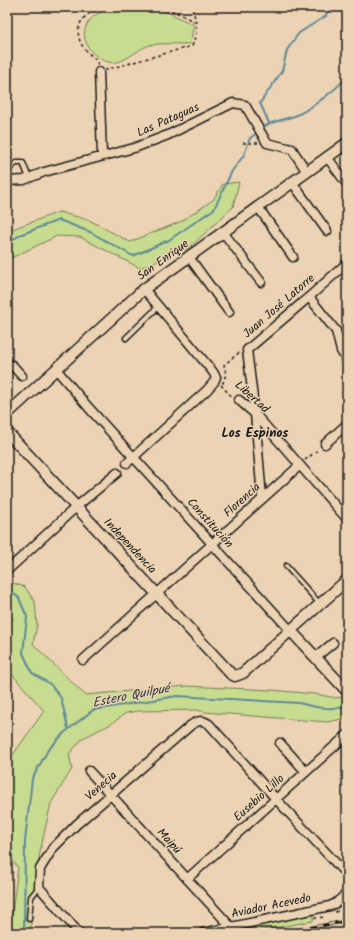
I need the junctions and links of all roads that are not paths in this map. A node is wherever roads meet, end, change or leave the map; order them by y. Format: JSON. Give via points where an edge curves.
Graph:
{"nodes":[{"id":1,"x":99,"y":72,"type":"road end"},
{"id":2,"x":347,"y":143,"type":"edge"},
{"id":3,"x":102,"y":155,"type":"junction"},
{"id":4,"x":327,"y":157,"type":"junction"},
{"id":5,"x":7,"y":171,"type":"edge"},
{"id":6,"x":307,"y":172,"type":"junction"},
{"id":7,"x":29,"y":178,"type":"junction"},
{"id":8,"x":7,"y":181,"type":"edge"},
{"id":9,"x":292,"y":182,"type":"junction"},
{"id":10,"x":347,"y":184,"type":"edge"},
{"id":11,"x":258,"y":207,"type":"junction"},
{"id":12,"x":327,"y":231,"type":"dead end"},
{"id":13,"x":223,"y":232,"type":"junction"},
{"id":14,"x":293,"y":257,"type":"dead end"},
{"id":15,"x":189,"y":258,"type":"junction"},
{"id":16,"x":347,"y":262,"type":"edge"},
{"id":17,"x":261,"y":282,"type":"dead end"},
{"id":18,"x":144,"y":289,"type":"junction"},
{"id":19,"x":309,"y":298,"type":"junction"},
{"id":20,"x":158,"y":306,"type":"junction"},
{"id":21,"x":229,"y":312,"type":"dead end"},
{"id":22,"x":126,"y":338,"type":"dead end"},
{"id":23,"x":344,"y":348,"type":"edge"},
{"id":24,"x":347,"y":361,"type":"edge"},
{"id":25,"x":7,"y":365,"type":"edge"},
{"id":26,"x":56,"y":369,"type":"junction"},
{"id":27,"x":22,"y":376,"type":"dead end"},
{"id":28,"x":239,"y":400,"type":"road end"},
{"id":29,"x":7,"y":414,"type":"edge"},
{"id":30,"x":255,"y":414,"type":"junction"},
{"id":31,"x":347,"y":424,"type":"edge"},
{"id":32,"x":7,"y":432,"type":"edge"},
{"id":33,"x":325,"y":444,"type":"road end"},
{"id":34,"x":130,"y":460,"type":"junction"},
{"id":35,"x":299,"y":466,"type":"junction"},
{"id":36,"x":117,"y":472,"type":"dead end"},
{"id":37,"x":262,"y":498,"type":"junction"},
{"id":38,"x":76,"y":507,"type":"junction"},
{"id":39,"x":347,"y":519,"type":"edge"},
{"id":40,"x":211,"y":544,"type":"junction"},
{"id":41,"x":286,"y":566,"type":"dead end"},
{"id":42,"x":10,"y":568,"type":"dead end"},
{"id":43,"x":347,"y":580,"type":"edge"},
{"id":44,"x":156,"y":594,"type":"junction"},
{"id":45,"x":320,"y":604,"type":"junction"},
{"id":46,"x":291,"y":630,"type":"junction"},
{"id":47,"x":333,"y":643,"type":"dead end"},
{"id":48,"x":316,"y":657,"type":"junction"},
{"id":49,"x":83,"y":660,"type":"dead end"},
{"id":50,"x":346,"y":687,"type":"edge"},
{"id":51,"x":347,"y":735,"type":"edge"},
{"id":52,"x":280,"y":743,"type":"dead end"},
{"id":53,"x":89,"y":771,"type":"dead end"},
{"id":54,"x":306,"y":772,"type":"junction"},
{"id":55,"x":111,"y":795,"type":"junction"},
{"id":56,"x":276,"y":799,"type":"junction"},
{"id":57,"x":347,"y":875,"type":"edge"},
{"id":58,"x":187,"y":879,"type":"junction"},
{"id":59,"x":39,"y":887,"type":"junction"},
{"id":60,"x":345,"y":895,"type":"edge"},
{"id":61,"x":29,"y":919,"type":"dead end"},
{"id":62,"x":231,"y":927,"type":"junction"},
{"id":63,"x":79,"y":933,"type":"edge"},
{"id":64,"x":203,"y":933,"type":"edge"}],
"edges":[{"from":1,"to":3,"type":"street"},
{"from":2,"to":4,"type":"street","name":"San Enrique"},
{"from":3,"to":6,"type":"street","name":"Las Pataguas","via":[[111,155],[168,135],[233,103],[245,105],[267,143],[292,149]]},
{"from":3,"to":7,"type":"street","name":"Las Pataguas"},
{"from":4,"to":6,"type":"street","name":"San Enrique"},
{"from":4,"to":10,"type":"street"},
{"from":5,"to":7,"type":"lane","via":[[16,163],[23,163]]},
{"from":6,"to":9,"type":"street","name":"San Enrique"},
{"from":7,"to":8,"type":"street","name":"Las Pataguas"},
{"from":9,"to":11,"type":"street","name":"San Enrique"},
{"from":9,"to":12,"type":"street"},
{"from":11,"to":13,"type":"street","name":"San Enrique"},
{"from":11,"to":14,"type":"street"},
{"from":13,"to":15,"type":"street","name":"San Enrique"},
{"from":13,"to":17,"type":"street"},
{"from":15,"to":18,"type":"street","name":"San Enrique"},
{"from":15,"to":21,"type":"street"},
{"from":16,"to":19,"type":"street","name":"Juan José Latorre"},
{"from":18,"to":20,"type":"street"},
{"from":18,"to":26,"type":"street","name":"San Enrique"},
{"from":19,"to":23,"type":"street","via":[[336,331]]},
{"from":19,"to":30,"type":"street","name":"Juan José Latorre","via":[[247,350]]},
{"from":20,"to":22,"type":"lane"},
{"from":20,"to":34,"type":"street","via":[[218,380]]},
{"from":23,"to":24,"type":"street"},
{"from":25,"to":27,"type":"street","via":[[12,365]]},
{"from":26,"to":29,"type":"street","name":"San Enrique"},
{"from":26,"to":34,"type":"street","name":"Constitución"},
{"from":28,"to":30,"type":"street","name":"Libertad"},
{"from":30,"to":35,"type":"street","name":"Libertad"},
{"from":30,"to":37,"type":"street"},
{"from":31,"to":33,"type":"street"},
{"from":32,"to":38,"type":"street","name":"Independencia"},
{"from":34,"to":40,"type":"street","name":"Constitución"},
{"from":35,"to":37,"type":"street","name":"Florencia"},
{"from":35,"to":39,"type":"street","name":"Libertad"},
{"from":36,"to":38,"type":"street"},
{"from":37,"to":40,"type":"street","name":"Florencia"},
{"from":38,"to":42,"type":"street"},
{"from":38,"to":44,"type":"street","name":"Independencia"},
{"from":40,"to":44,"type":"street","name":"Florencia"},
{"from":40,"to":46,"type":"street","name":"Constitución"},
{"from":41,"to":45,"type":"lane"},
{"from":43,"to":45,"type":"street"},
{"from":44,"to":46,"type":"street","name":"Independencia","via":[[235,676],[243,673]]},
{"from":44,"to":49,"type":"street","name":"Florencia"},
{"from":45,"to":46,"type":"street"},
{"from":46,"to":48,"type":"street","name":"Constitución"},
{"from":47,"to":48,"type":"street"},
{"from":48,"to":50,"type":"street","name":"Constitución"},
{"from":51,"to":54,"type":"street","name":"Eusebio Lillo"},
{"from":52,"to":54,"type":"street"},
{"from":53,"to":55,"type":"street","name":"Maipú"},
{"from":54,"to":56,"type":"street","name":"Eusebio Lillo"},
{"from":55,"to":56,"type":"street","name":"Venecia","via":[[190,725],[200,720],[209,724]]},
{"from":55,"to":58,"type":"street","name":"Maipú"},
{"from":55,"to":59,"type":"street","name":"Venecia","via":[[53,848],[40,869]]},
{"from":56,"to":57,"type":"street"},
{"from":56,"to":58,"type":"street","name":"Eusebio Lillo"},
{"from":58,"to":62,"type":"street","name":"Maipú"},
{"from":59,"to":61,"type":"lane","via":[[31,896]]},
{"from":59,"to":63,"type":"street"},
{"from":60,"to":62,"type":"street","name":"Aviador Acevedo","via":[[330,906]]},
{"from":62,"to":64,"type":"street","name":"Aviador Acevedo"}]}
